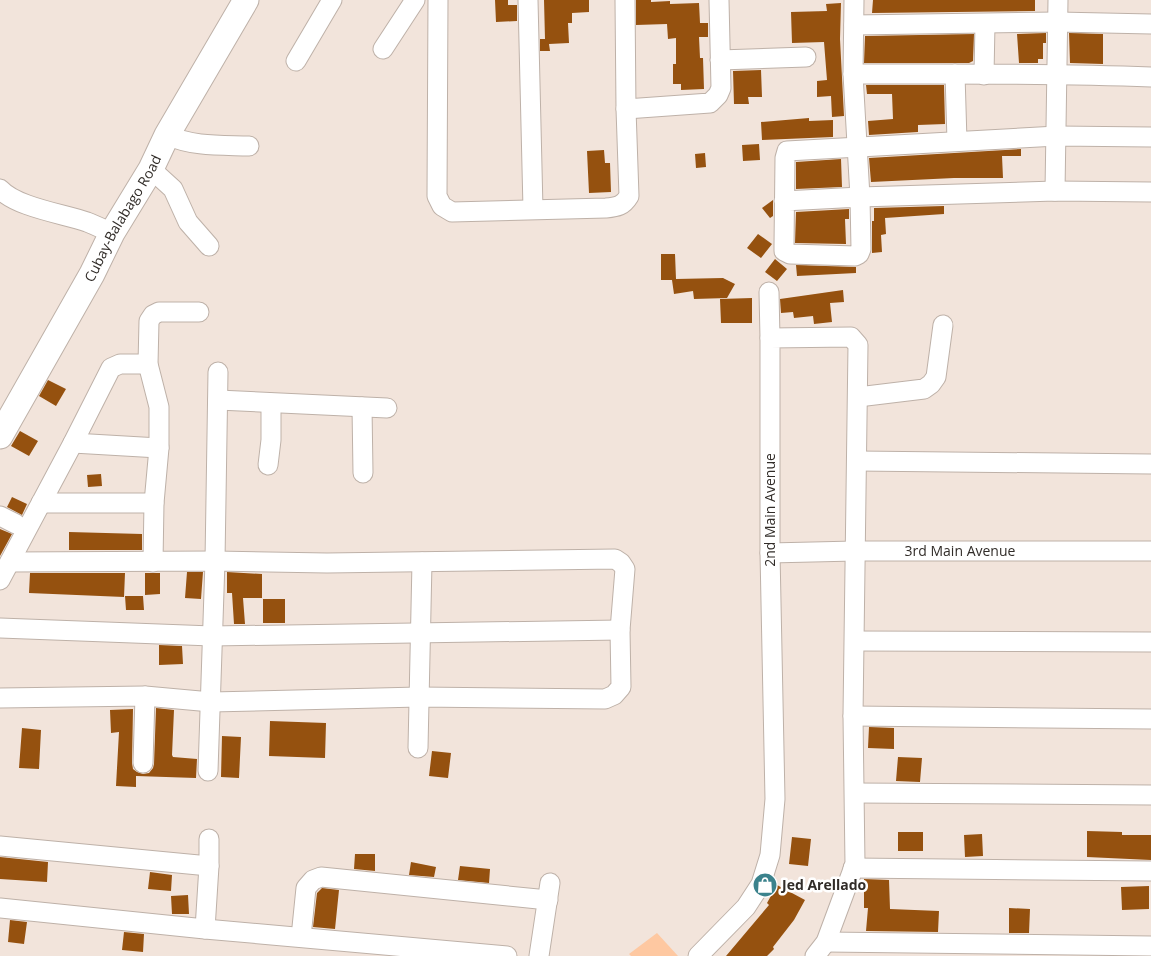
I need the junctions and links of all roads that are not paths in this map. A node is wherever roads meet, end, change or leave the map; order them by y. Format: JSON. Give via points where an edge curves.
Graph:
{"nodes":[{"id":1,"x":246,"y":0,"type":"edge"},
{"id":2,"x":332,"y":0,"type":"edge"},
{"id":3,"x":415,"y":0,"type":"edge"},
{"id":4,"x":438,"y":0,"type":"edge"},
{"id":5,"x":528,"y":0,"type":"edge"},
{"id":6,"x":625,"y":0,"type":"edge"},
{"id":7,"x":719,"y":0,"type":"edge"},
{"id":8,"x":854,"y":0,"type":"edge"},
{"id":9,"x":1058,"y":0,"type":"edge"},
{"id":10,"x":1058,"y":22,"type":"junction"},
{"id":11,"x":985,"y":24,"type":"junction"},
{"id":12,"x":1151,"y":24,"type":"edge"},
{"id":13,"x":854,"y":25,"type":"junction"},
{"id":14,"x":383,"y":49,"type":"dead end"},
{"id":15,"x":806,"y":57,"type":"dead end"},
{"id":16,"x":720,"y":60,"type":"junction"},
{"id":17,"x":296,"y":61,"type":"dead end"},
{"id":18,"x":1058,"y":73,"type":"junction"},
{"id":19,"x":853,"y":74,"type":"junction"},
{"id":20,"x":955,"y":74,"type":"junction"},
{"id":21,"x":984,"y":74,"type":"junction"},
{"id":22,"x":1151,"y":77,"type":"edge"},
{"id":23,"x":626,"y":109,"type":"junction"},
{"id":24,"x":167,"y":135,"type":"junction"},
{"id":25,"x":1057,"y":136,"type":"junction"},
{"id":26,"x":1151,"y":137,"type":"edge"},
{"id":27,"x":957,"y":141,"type":"junction"},
{"id":28,"x":249,"y":146,"type":"dead end"},
{"id":29,"x":858,"y":147,"type":"junction"},
{"id":30,"x":151,"y":168,"type":"junction"},
{"id":31,"x":0,"y":189,"type":"edge"},
{"id":32,"x":1055,"y":191,"type":"junction"},
{"id":33,"x":1151,"y":192,"type":"edge"},
{"id":34,"x":860,"y":197,"type":"junction"},
{"id":35,"x":784,"y":201,"type":"junction"},
{"id":36,"x":532,"y":209,"type":"junction"},
{"id":37,"x":112,"y":233,"type":"junction"},
{"id":38,"x":209,"y":246,"type":"dead end"},
{"id":39,"x":768,"y":292,"type":"dead end"},
{"id":40,"x":200,"y":312,"type":"dead end"},
{"id":41,"x":943,"y":325,"type":"dead end"},
{"id":42,"x":770,"y":338,"type":"junction"},
{"id":43,"x":148,"y":364,"type":"junction"},
{"id":44,"x":218,"y":372,"type":"dead end"},
{"id":45,"x":858,"y":397,"type":"junction"},
{"id":46,"x":218,"y":400,"type":"junction"},
{"id":47,"x":271,"y":402,"type":"junction"},
{"id":48,"x":362,"y":407,"type":"junction"},
{"id":49,"x":387,"y":408,"type":"dead end"},
{"id":50,"x":0,"y":436,"type":"edge"},
{"id":51,"x":73,"y":443,"type":"junction"},
{"id":52,"x":159,"y":448,"type":"junction"},
{"id":53,"x":857,"y":461,"type":"junction"},
{"id":54,"x":1151,"y":464,"type":"edge"},
{"id":55,"x":268,"y":466,"type":"dead end"},
{"id":56,"x":363,"y":473,"type":"dead end"},
{"id":57,"x":41,"y":503,"type":"junction"},
{"id":58,"x":154,"y":503,"type":"junction"},
{"id":59,"x":855,"y":551,"type":"junction"},
{"id":60,"x":1151,"y":551,"type":"edge"},
{"id":61,"x":770,"y":553,"type":"junction"},
{"id":62,"x":215,"y":561,"type":"junction"},
{"id":63,"x":10,"y":562,"type":"junction"},
{"id":64,"x":154,"y":562,"type":"junction"},
{"id":65,"x":422,"y":562,"type":"junction"},
{"id":66,"x":0,"y":580,"type":"edge"},
{"id":67,"x":0,"y":628,"type":"edge"},
{"id":68,"x":620,"y":630,"type":"junction"},
{"id":69,"x":419,"y":632,"type":"junction"},
{"id":70,"x":212,"y":636,"type":"junction"},
{"id":71,"x":854,"y":640,"type":"junction"},
{"id":72,"x":1151,"y":642,"type":"edge"},
{"id":73,"x":145,"y":696,"type":"junction"},
{"id":74,"x":0,"y":698,"type":"edge"},
{"id":75,"x":419,"y":698,"type":"junction"},
{"id":76,"x":211,"y":702,"type":"junction"},
{"id":77,"x":853,"y":716,"type":"junction"},
{"id":78,"x":1151,"y":720,"type":"edge"},
{"id":79,"x":418,"y":748,"type":"dead end"},
{"id":80,"x":143,"y":763,"type":"dead end"},
{"id":81,"x":208,"y":771,"type":"dead end"},
{"id":82,"x":855,"y":793,"type":"junction"},
{"id":83,"x":1151,"y":795,"type":"edge"},
{"id":84,"x":209,"y":839,"type":"dead end"},
{"id":85,"x":0,"y":846,"type":"edge"},
{"id":86,"x":209,"y":866,"type":"junction"},
{"id":87,"x":853,"y":868,"type":"junction"},
{"id":88,"x":1151,"y":871,"type":"edge"},
{"id":89,"x":0,"y":908,"type":"edge"},
{"id":90,"x":205,"y":929,"type":"junction"},
{"id":91,"x":300,"y":937,"type":"junction"},
{"id":92,"x":1151,"y":945,"type":"edge"},
{"id":93,"x":821,"y":949,"type":"edge"},
{"id":94,"x":1053,"y":950,"type":"edge"},
{"id":95,"x":507,"y":956,"type":"edge"},
{"id":96,"x":539,"y":956,"type":"edge"},
{"id":97,"x":698,"y":956,"type":"edge"},
{"id":98,"x":1150,"y":956,"type":"edge"}],
"edges":[{"from":1,"to":24,"type":"main road","name":"Cubay-Balabago Road"},
{"from":2,"to":17,"type":"street"},
{"from":3,"to":14,"type":"street"},
{"from":4,"to":36,"type":"street","via":[[437,196],[442,206],[452,212]]},
{"from":5,"to":36,"type":"street"},
{"from":6,"to":23,"type":"street"},
{"from":7,"to":16,"type":"street"},
{"from":8,"to":13,"type":"street"},
{"from":9,"to":10,"type":"street"},
{"from":10,"to":11,"type":"street"},
{"from":10,"to":12,"type":"street"},
{"from":10,"to":18,"type":"street"},
{"from":11,"to":13,"type":"street"},
{"from":11,"to":21,"type":"street"},
{"from":13,"to":19,"type":"street"},
{"from":15,"to":16,"type":"street"},
{"from":16,"to":23,"type":"street","via":[[721,88],[710,103]]},
{"from":18,"to":21,"type":"street"},
{"from":18,"to":22,"type":"street"},
{"from":18,"to":25,"type":"street"},
{"from":19,"to":20,"type":"street"},
{"from":19,"to":29,"type":"street"},
{"from":20,"to":21,"type":"street"},
{"from":20,"to":27,"type":"street"},
{"from":23,"to":36,"type":"street","via":[[629,196],[625,202],[617,207]]},
{"from":24,"to":28,"type":"street","via":[[198,144]]},
{"from":24,"to":30,"type":"main road","name":"Cubay-Balabago Road"},
{"from":25,"to":26,"type":"street"},
{"from":25,"to":27,"type":"street"},
{"from":25,"to":32,"type":"street"},
{"from":27,"to":29,"type":"street"},
{"from":29,"to":34,"type":"street"},
{"from":29,"to":35,"type":"street","via":[[787,151]]},
{"from":30,"to":37,"type":"main road","name":"Cubay-Balabago Road"},
{"from":30,"to":38,"type":"street","via":[[173,189],[188,222]]},
{"from":31,"to":37,"type":"street","via":[[31,206],[87,222]]},
{"from":32,"to":33,"type":"street"},
{"from":32,"to":34,"type":"street"},
{"from":34,"to":35,"type":"street"},
{"from":34,"to":35,"type":"street","via":[[861,249],[855,256],[790,254],[784,250]]},
{"from":37,"to":50,"type":"main road","name":"Cubay-Balabago Road"},
{"from":39,"to":42,"type":"street","name":"2nd Main Avenue"},
{"from":40,"to":43,"type":"street","via":[[159,312],[153,315],[149,321]]},
{"from":41,"to":45,"type":"street","via":[[936,377],[931,384],[924,389]]},
{"from":42,"to":45,"type":"street","via":[[851,337],[858,345]]},
{"from":42,"to":61,"type":"street","name":"2nd Main Avenue"},
{"from":43,"to":51,"type":"street","via":[[120,364],[110,368]]},
{"from":43,"to":52,"type":"street","via":[[159,407]]},
{"from":44,"to":46,"type":"street"},
{"from":45,"to":53,"type":"street"},
{"from":46,"to":47,"type":"street"},
{"from":46,"to":62,"type":"street"},
{"from":47,"to":48,"type":"street"},
{"from":47,"to":55,"type":"street"},
{"from":48,"to":49,"type":"street"},
{"from":48,"to":56,"type":"street"},
{"from":51,"to":52,"type":"street"},
{"from":51,"to":57,"type":"street"},
{"from":52,"to":58,"type":"street"},
{"from":53,"to":54,"type":"street"},
{"from":53,"to":59,"type":"street"},
{"from":57,"to":58,"type":"street"},
{"from":57,"to":63,"type":"street"},
{"from":58,"to":64,"type":"street"},
{"from":59,"to":60,"type":"street","name":"3rd Main Avenue"},
{"from":59,"to":61,"type":"street","name":"3rd Main Avenue"},
{"from":59,"to":71,"type":"street"},
{"from":61,"to":97,"type":"street","name":"2nd Main Avenue","via":[[775,798],[770,855],[760,884],[746,907]]},
{"from":62,"to":64,"type":"street"},
{"from":62,"to":65,"type":"street"},
{"from":62,"to":70,"type":"street"},
{"from":63,"to":64,"type":"street"},
{"from":63,"to":66,"type":"street"},
{"from":65,"to":68,"type":"street","via":[[615,559],[625,569]]},
{"from":65,"to":69,"type":"street"},
{"from":67,"to":70,"type":"street"},
{"from":68,"to":69,"type":"street"},
{"from":68,"to":75,"type":"street","via":[[621,687],[605,699]]},
{"from":69,"to":70,"type":"street"},
{"from":69,"to":75,"type":"street"},
{"from":70,"to":76,"type":"street"},
{"from":71,"to":72,"type":"street"},
{"from":71,"to":77,"type":"street"},
{"from":73,"to":74,"type":"street"},
{"from":73,"to":76,"type":"street"},
{"from":73,"to":80,"type":"street"},
{"from":75,"to":76,"type":"street"},
{"from":75,"to":79,"type":"street"},
{"from":76,"to":81,"type":"street"},
{"from":77,"to":78,"type":"street"},
{"from":77,"to":82,"type":"street"},
{"from":82,"to":83,"type":"street"},
{"from":82,"to":87,"type":"street"},
{"from":84,"to":86,"type":"street"},
{"from":85,"to":86,"type":"street"},
{"from":86,"to":90,"type":"street"},
{"from":87,"to":88,"type":"street"},
{"from":87,"to":93,"type":"street"},
{"from":89,"to":90,"type":"street"},
{"from":90,"to":91,"type":"street"},
{"from":91,"to":95,"type":"street"},
{"from":91,"to":96,"type":"street","via":[[306,888],[321,877],[549,891]]},
{"from":92,"to":94,"type":"street"},
{"from":92,"to":98,"type":"street"},
{"from":93,"to":94,"type":"street"}]}
